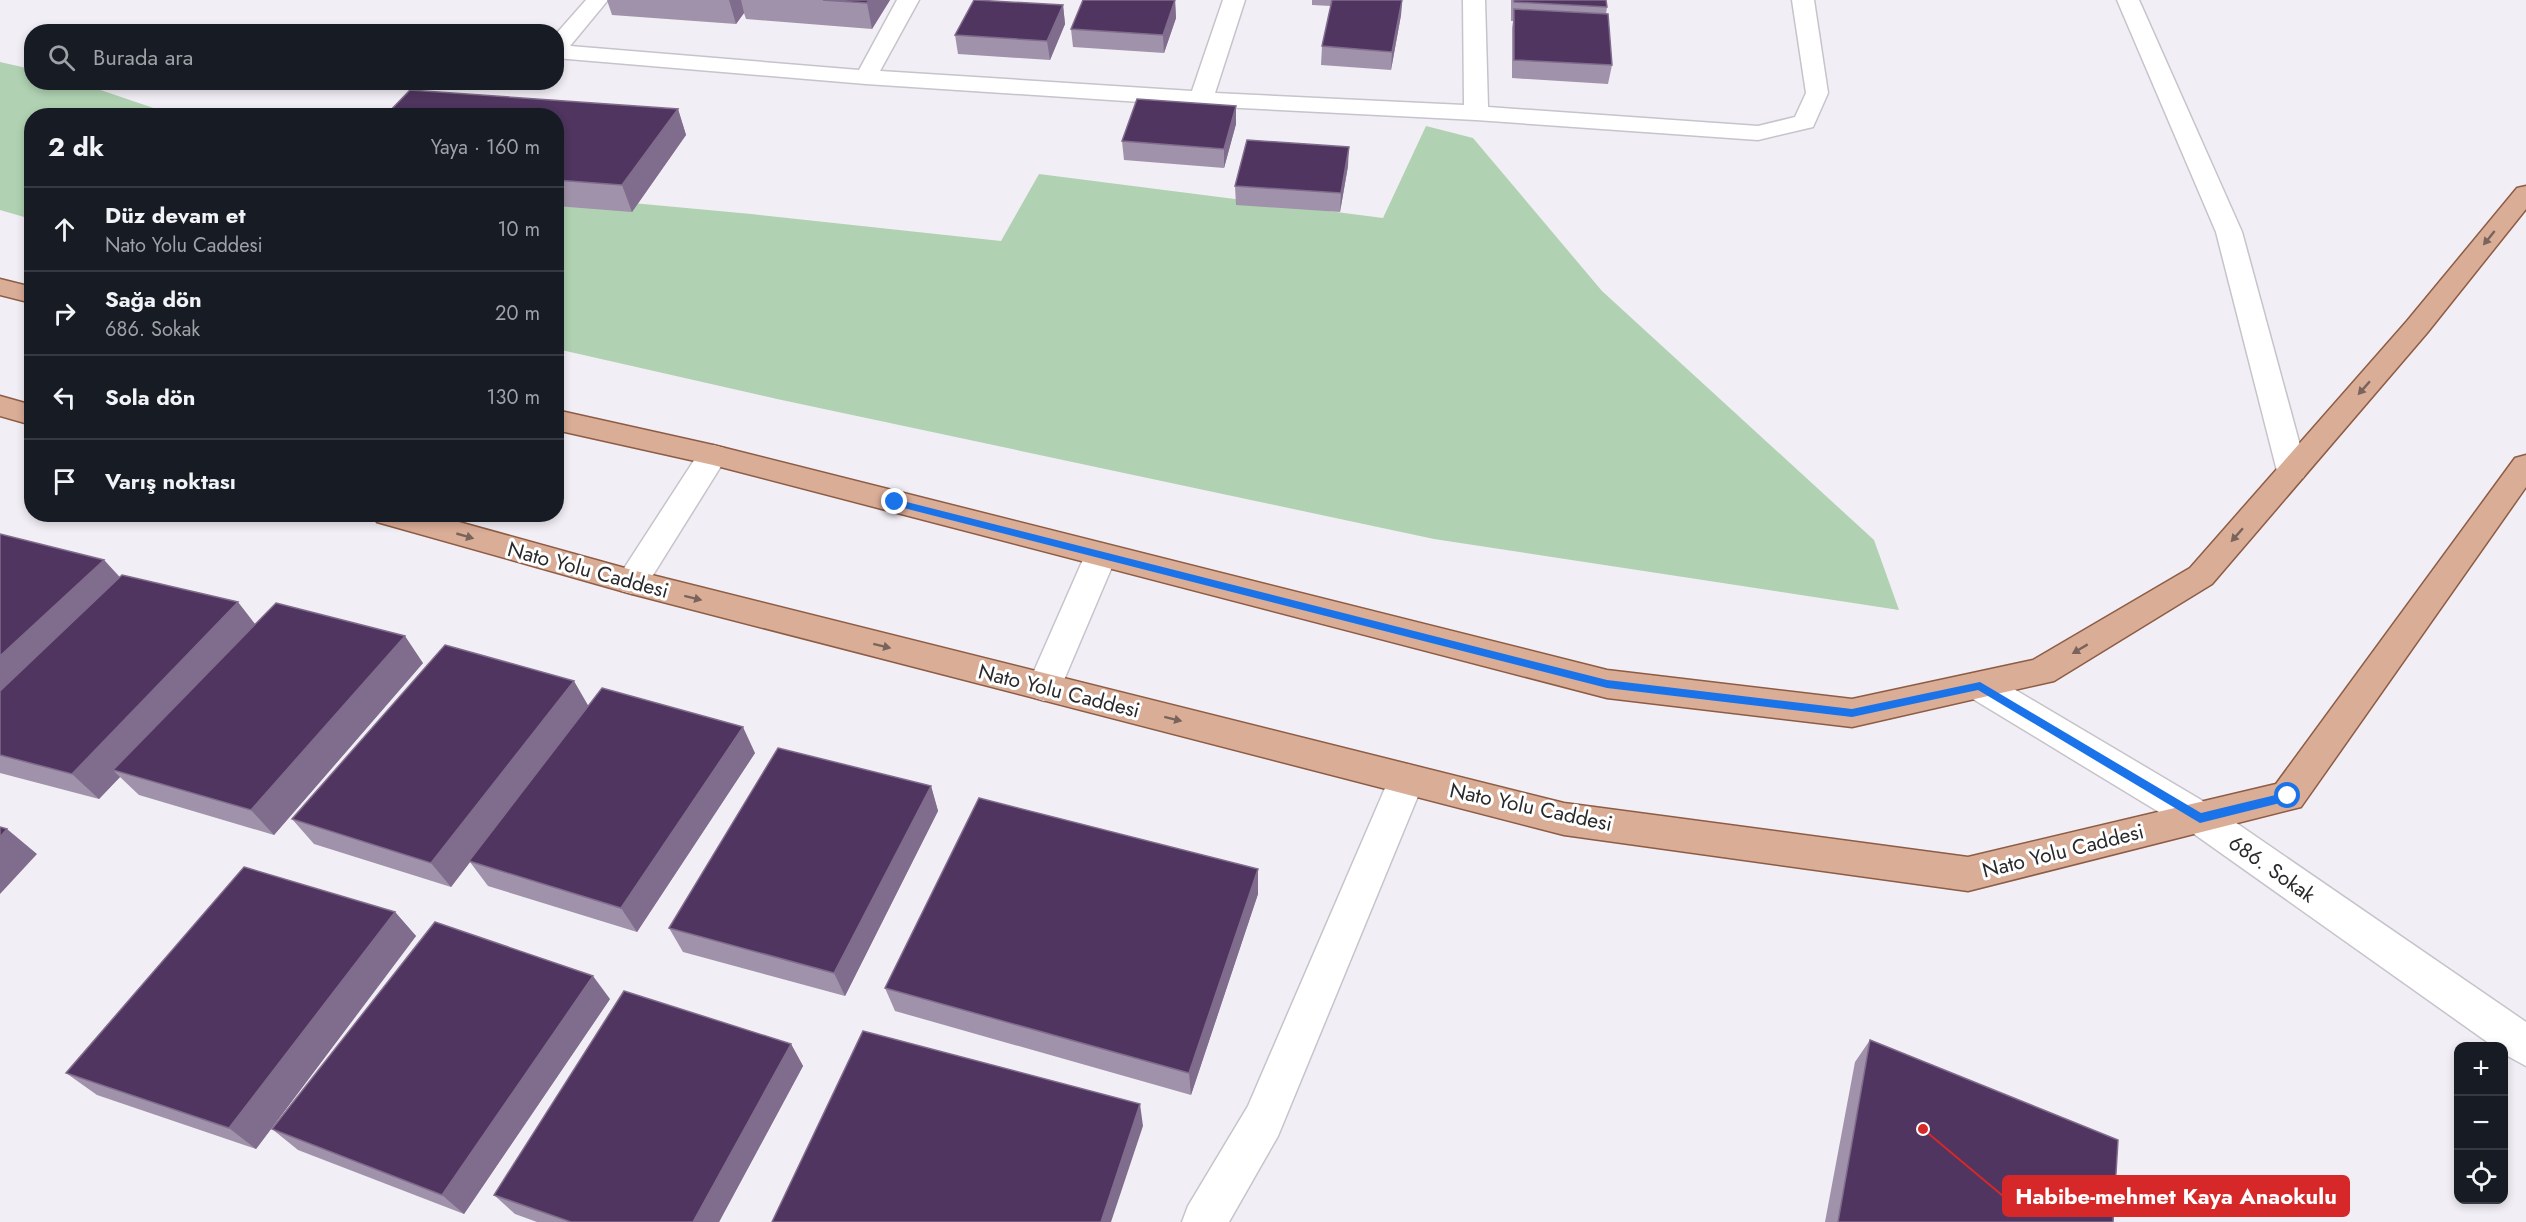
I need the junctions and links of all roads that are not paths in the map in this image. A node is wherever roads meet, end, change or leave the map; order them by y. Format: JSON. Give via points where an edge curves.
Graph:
{"nodes":[{"id":1,"x":597,"y":0,"type":"edge"},
{"id":2,"x":908,"y":0,"type":"edge"},
{"id":3,"x":1234,"y":0,"type":"edge"},
{"id":4,"x":1474,"y":0,"type":"edge"},
{"id":5,"x":1803,"y":0,"type":"edge"},
{"id":6,"x":2128,"y":0,"type":"edge"},
{"id":7,"x":564,"y":40,"type":"edge"},
{"id":8,"x":564,"y":51,"type":"edge"},
{"id":9,"x":866,"y":77,"type":"junction"},
{"id":10,"x":1201,"y":99,"type":"junction"},
{"id":11,"x":1476,"y":113,"type":"junction"},
{"id":12,"x":2526,"y":193,"type":"edge"},
{"id":13,"x":0,"y":287,"type":"edge"},
{"id":14,"x":24,"y":293,"type":"edge"},
{"id":15,"x":0,"y":406,"type":"edge"},
{"id":16,"x":24,"y":413,"type":"edge"},
{"id":17,"x":564,"y":422,"type":"edge"},
{"id":18,"x":713,"y":455,"type":"junction"},
{"id":19,"x":2292,"y":471,"type":"junction"},
{"id":20,"x":2523,"y":476,"type":"edge"},
{"id":21,"x":417,"y":522,"type":"edge"},
{"id":22,"x":1101,"y":555,"type":"junction"},
{"id":23,"x":632,"y":582,"type":"junction"},
{"id":24,"x":1980,"y":686,"type":"junction"},
{"id":25,"x":1044,"y":687,"type":"junction"},
{"id":26,"x":1407,"y":779,"type":"junction"},
{"id":27,"x":2200,"y":818,"type":"junction"},
{"id":28,"x":2526,"y":1046,"type":"edge"},
{"id":29,"x":1204,"y":1222,"type":"edge"}],
"edges":[{"from":1,"to":7,"type":"street"},
{"from":2,"to":9,"type":"street"},
{"from":3,"to":10,"type":"street"},
{"from":4,"to":11,"type":"street"},
{"from":5,"to":11,"type":"street","via":[[1817,93],[1806,122],[1758,133]]},
{"from":6,"to":19,"type":"street","via":[[2229,232]]},
{"from":8,"to":9,"type":"street"},
{"from":9,"to":10,"type":"street"},
{"from":10,"to":11,"type":"street"},
{"from":12,"to":19,"type":"main road","one_way":true},
{"from":13,"to":14,"type":"main road"},
{"from":15,"to":16,"type":"main road"},
{"from":17,"to":18,"type":"main road"},
{"from":18,"to":22,"type":"main road"},
{"from":18,"to":23,"type":"street"},
{"from":19,"to":24,"type":"main road","one_way":true,"via":[[2201,576],[2042,672]]},
{"from":20,"to":27,"type":"main road","name":"Nato Yolu Caddesi","via":[[2288,796]]},
{"from":21,"to":23,"type":"main road","name":"Nato Yolu Caddesi","one_way":true},
{"from":22,"to":24,"type":"main road","via":[[1607,684],[1852,713]]},
{"from":22,"to":25,"type":"street"},
{"from":23,"to":25,"type":"main road","name":"Nato Yolu Caddesi","one_way":true},
{"from":24,"to":27,"type":"street","name":"686. Sokak"},
{"from":25,"to":26,"type":"main road","name":"Nato Yolu Caddesi","one_way":true},
{"from":26,"to":27,"type":"main road","name":"Nato Yolu Caddesi","via":[[1564,819],[1968,874]]},
{"from":26,"to":29,"type":"street","via":[[1263,1121]]},
{"from":27,"to":28,"type":"street","name":"686. Sokak"}]}
